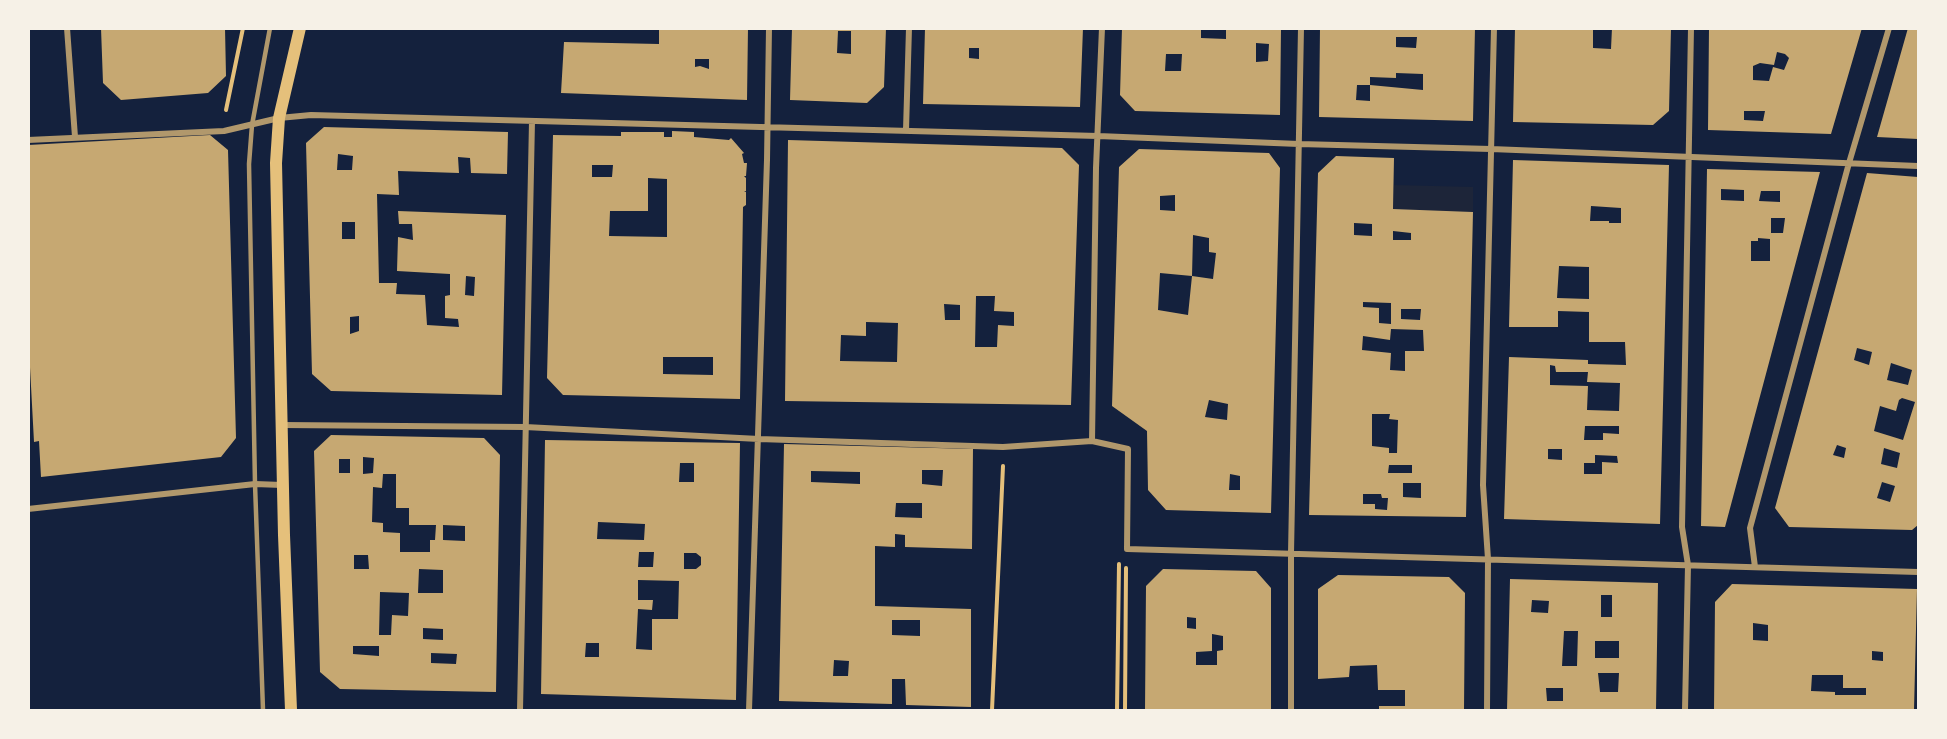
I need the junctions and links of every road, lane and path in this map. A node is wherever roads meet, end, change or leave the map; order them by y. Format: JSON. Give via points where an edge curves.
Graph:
{"nodes":[{"id":1,"x":67,"y":28,"type":"edge"},
{"id":2,"x":243,"y":28,"type":"edge"},
{"id":3,"x":270,"y":28,"type":"edge"},
{"id":4,"x":300,"y":28,"type":"edge"},
{"id":5,"x":769,"y":28,"type":"edge"},
{"id":6,"x":909,"y":28,"type":"edge"},
{"id":7,"x":1102,"y":28,"type":"edge"},
{"id":8,"x":1301,"y":28,"type":"edge"},
{"id":9,"x":1494,"y":28,"type":"edge"},
{"id":10,"x":1691,"y":28,"type":"edge"},
{"id":11,"x":1888,"y":28,"type":"edge"},
{"id":12,"x":224,"y":118,"type":"dead end"},
{"id":13,"x":279,"y":118,"type":"junction"},
{"id":14,"x":532,"y":121,"type":"junction"},
{"id":15,"x":252,"y":125,"type":"junction"},
{"id":16,"x":768,"y":127,"type":"junction"},
{"id":17,"x":906,"y":130,"type":"junction"},
{"id":18,"x":1098,"y":136,"type":"junction"},
{"id":19,"x":75,"y":137,"type":"junction"},
{"id":20,"x":28,"y":140,"type":"edge"},
{"id":21,"x":1299,"y":144,"type":"junction"},
{"id":22,"x":1491,"y":149,"type":"junction"},
{"id":23,"x":1688,"y":156,"type":"junction"},
{"id":24,"x":1849,"y":163,"type":"junction"},
{"id":25,"x":1918,"y":166,"type":"edge"},
{"id":26,"x":281,"y":425,"type":"junction"},
{"id":27,"x":525,"y":427,"type":"junction"},
{"id":28,"x":759,"y":439,"type":"junction"},
{"id":29,"x":1092,"y":441,"type":"junction"},
{"id":30,"x":1003,"y":447,"type":"junction"},
{"id":31,"x":255,"y":484,"type":"junction"},
{"id":32,"x":282,"y":485,"type":"junction"},
{"id":33,"x":28,"y":509,"type":"edge"},
{"id":34,"x":1127,"y":549,"type":"junction"},
{"id":35,"x":1292,"y":553,"type":"junction"},
{"id":36,"x":1488,"y":559,"type":"junction"},
{"id":37,"x":1688,"y":565,"type":"junction"},
{"id":38,"x":1755,"y":567,"type":"junction"},
{"id":39,"x":1918,"y":572,"type":"edge"},
{"id":40,"x":263,"y":711,"type":"edge"},
{"id":41,"x":291,"y":711,"type":"edge"},
{"id":42,"x":520,"y":711,"type":"edge"},
{"id":43,"x":749,"y":711,"type":"edge"},
{"id":44,"x":992,"y":711,"type":"edge"},
{"id":45,"x":1117,"y":711,"type":"edge"},
{"id":46,"x":1125,"y":711,"type":"edge"},
{"id":47,"x":1291,"y":711,"type":"edge"},
{"id":48,"x":1487,"y":711,"type":"edge"},
{"id":49,"x":1685,"y":711,"type":"edge"}],
"edges":[{"from":1,"to":19,"type":"street"},
{"from":2,"to":12,"type":"path"},
{"from":3,"to":15,"type":"lane"},
{"from":4,"to":13,"type":"main road"},
{"from":5,"to":16,"type":"street"},
{"from":6,"to":17,"type":"street"},
{"from":7,"to":18,"type":"street"},
{"from":8,"to":21,"type":"street"},
{"from":9,"to":22,"type":"street"},
{"from":10,"to":23,"type":"street"},
{"from":11,"to":24,"type":"street"},
{"from":13,"to":14,"type":"street","via":[[311,115]]},
{"from":13,"to":15,"type":"street"},
{"from":13,"to":26,"type":"main road","via":[[276,164]]},
{"from":14,"to":16,"type":"street"},
{"from":14,"to":27,"type":"street"},
{"from":15,"to":19,"type":"street","via":[[216,132]]},
{"from":15,"to":31,"type":"lane","via":[[249,164]]},
{"from":16,"to":17,"type":"street"},
{"from":16,"to":28,"type":"street"},
{"from":17,"to":18,"type":"street"},
{"from":18,"to":21,"type":"street"},
{"from":18,"to":29,"type":"street"},
{"from":19,"to":20,"type":"street"},
{"from":21,"to":22,"type":"street"},
{"from":21,"to":35,"type":"street"},
{"from":22,"to":23,"type":"street"},
{"from":22,"to":36,"type":"street","via":[[1483,485]]},
{"from":23,"to":24,"type":"street"},
{"from":23,"to":37,"type":"street","via":[[1682,527]]},
{"from":24,"to":25,"type":"street"},
{"from":24,"to":38,"type":"street","via":[[1750,528]]},
{"from":26,"to":27,"type":"street"},
{"from":26,"to":32,"type":"main road"},
{"from":27,"to":28,"type":"street"},
{"from":27,"to":42,"type":"street"},
{"from":28,"to":30,"type":"street"},
{"from":28,"to":43,"type":"street"},
{"from":29,"to":30,"type":"street"},
{"from":29,"to":34,"type":"street","via":[[1128,449]]},
{"from":30,"to":44,"type":"path"},
{"from":31,"to":32,"type":"street"},
{"from":31,"to":33,"type":"street"},
{"from":31,"to":40,"type":"lane"},
{"from":32,"to":41,"type":"main road"},
{"from":34,"to":35,"type":"street"},
{"from":34,"to":45,"type":"path","via":[[1119,561]]},
{"from":34,"to":46,"type":"path"},
{"from":35,"to":36,"type":"street"},
{"from":35,"to":47,"type":"street"},
{"from":36,"to":37,"type":"street"},
{"from":36,"to":48,"type":"street"},
{"from":37,"to":38,"type":"street"},
{"from":37,"to":49,"type":"street"},
{"from":38,"to":39,"type":"street"}]}
